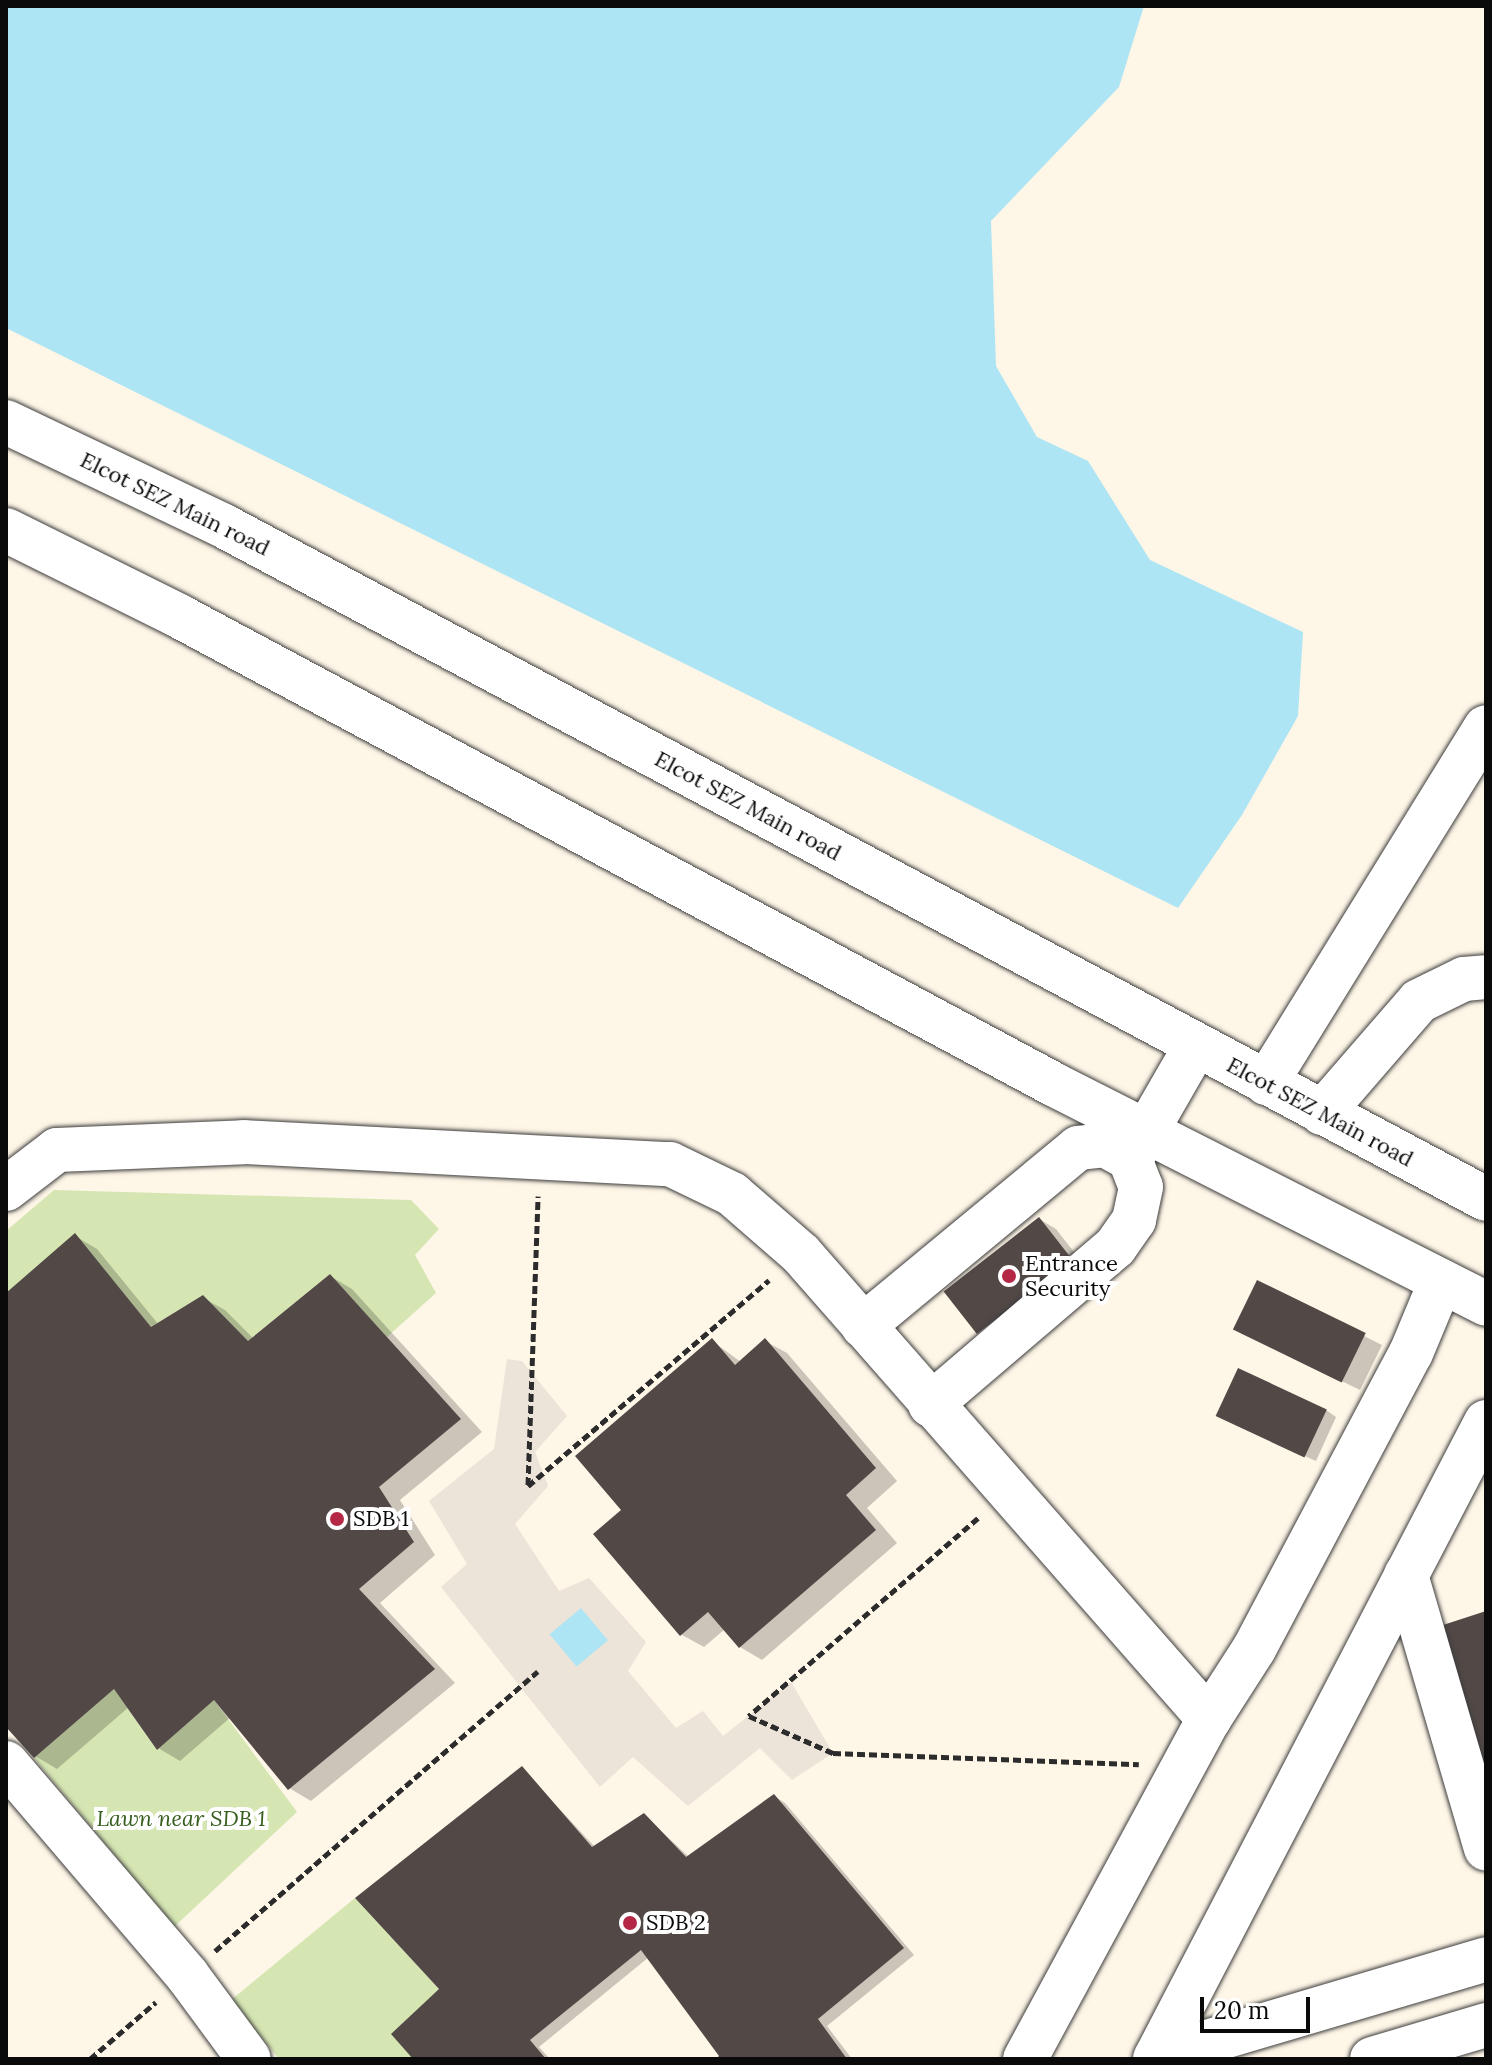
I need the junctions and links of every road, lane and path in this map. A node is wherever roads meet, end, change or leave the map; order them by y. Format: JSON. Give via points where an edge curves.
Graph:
{"nodes":[{"id":1,"x":6,"y":422,"type":"edge"},
{"id":2,"x":6,"y":530,"type":"edge"},
{"id":3,"x":1486,"y":727,"type":"edge"},
{"id":4,"x":1486,"y":977,"type":"edge"},
{"id":5,"x":1195,"y":1047,"type":"junction"},
{"id":6,"x":1266,"y":1083,"type":"junction"},
{"id":7,"x":1322,"y":1113,"type":"junction"},
{"id":8,"x":1140,"y":1146,"type":"junction"},
{"id":9,"x":539,"y":1154,"type":"junction"},
{"id":10,"x":6,"y":1189,"type":"edge"},
{"id":11,"x":1486,"y":1199,"type":"edge"},
{"id":12,"x":801,"y":1254,"type":"junction"},
{"id":13,"x":1441,"y":1281,"type":"junction"},
{"id":14,"x":1486,"y":1304,"type":"edge"},
{"id":15,"x":863,"y":1326,"type":"junction"},
{"id":16,"x":930,"y":1405,"type":"junction"},
{"id":17,"x":1486,"y":1422,"type":"edge"},
{"id":18,"x":1006,"y":1494,"type":"junction"},
{"id":19,"x":1406,"y":1575,"type":"junction"},
{"id":20,"x":538,"y":1671,"type":"dead end"},
{"id":21,"x":1209,"y":1719,"type":"junction"},
{"id":22,"x":6,"y":1763,"type":"edge"},
{"id":23,"x":1186,"y":1766,"type":"junction"},
{"id":24,"x":1486,"y":1849,"type":"edge"},
{"id":25,"x":1486,"y":1959,"type":"edge"},
{"id":26,"x":187,"y":1975,"type":"junction"},
{"id":27,"x":1486,"y":2025,"type":"edge"},
{"id":28,"x":1156,"y":2058,"type":"edge"},
{"id":29,"x":90,"y":2059,"type":"edge"},
{"id":30,"x":249,"y":2059,"type":"edge"},
{"id":31,"x":1025,"y":2059,"type":"edge"},
{"id":32,"x":1372,"y":2059,"type":"edge"}],
"edges":[{"from":1,"to":5,"type":"street","name":"Elcot SEZ Main road","via":[[222,525]]},
{"from":2,"to":8,"type":"street","via":[[177,615]]},
{"from":3,"to":6,"type":"street"},
{"from":4,"to":7,"type":"street","via":[[1464,979],[1419,1001]]},
{"from":5,"to":6,"type":"street","name":"Elcot SEZ Main road"},
{"from":5,"to":8,"type":"street"},
{"from":6,"to":7,"type":"street","name":"Elcot SEZ Main road"},
{"from":7,"to":11,"type":"street","name":"Elcot SEZ Main road"},
{"from":8,"to":13,"type":"street"},
{"from":8,"to":15,"type":"street","via":[[1078,1148]]},
{"from":8,"to":16,"type":"street","via":[[1141,1187],[1134,1220],[1115,1247]]},
{"from":9,"to":10,"type":"street","via":[[244,1142],[57,1150]]},
{"from":9,"to":12,"type":"street","via":[[670,1164],[732,1194]]},
{"from":9,"to":12,"type":"path","via":[[528,1486]]},
{"from":12,"to":15,"type":"street"},
{"from":13,"to":14,"type":"street"},
{"from":13,"to":21,"type":"street","via":[[1411,1353],[1254,1649]]},
{"from":15,"to":16,"type":"street"},
{"from":16,"to":18,"type":"street"},
{"from":17,"to":19,"type":"street"},
{"from":18,"to":21,"type":"street"},
{"from":18,"to":23,"type":"path","via":[[749,1716],[833,1753]]},
{"from":19,"to":24,"type":"street"},
{"from":19,"to":28,"type":"street"},
{"from":20,"to":26,"type":"path"},
{"from":21,"to":23,"type":"street"},
{"from":22,"to":26,"type":"street"},
{"from":23,"to":31,"type":"street"},
{"from":25,"to":28,"type":"street"},
{"from":26,"to":29,"type":"path"},
{"from":26,"to":30,"type":"street"},
{"from":27,"to":32,"type":"street"}]}
